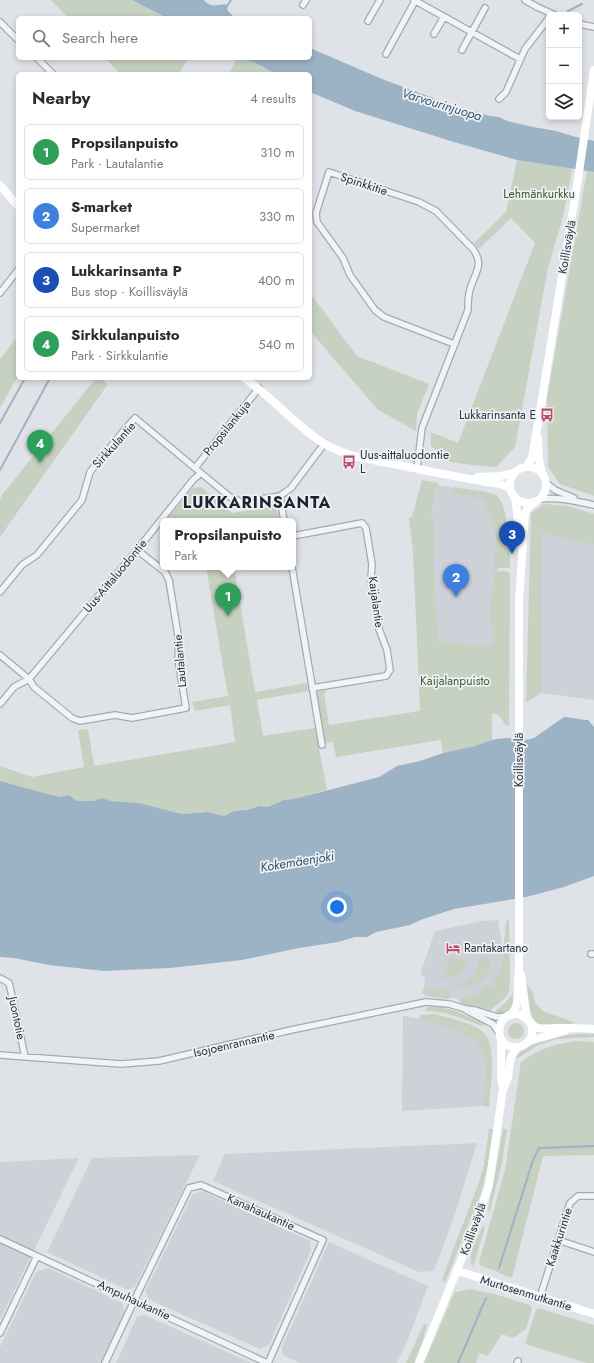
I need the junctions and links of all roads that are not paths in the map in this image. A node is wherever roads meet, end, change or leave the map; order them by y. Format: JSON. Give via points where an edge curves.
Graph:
{"nodes":[{"id":1,"x":380,"y":0,"type":"edge"},
{"id":2,"x":414,"y":0,"type":"edge"},
{"id":3,"x":525,"y":0,"type":"edge"},
{"id":4,"x":485,"y":8,"type":"dead end"},
{"id":5,"x":546,"y":12,"type":"edge"},
{"id":6,"x":444,"y":17,"type":"junction"},
{"id":7,"x":368,"y":21,"type":"dead end"},
{"id":8,"x":0,"y":22,"type":"edge"},
{"id":9,"x":546,"y":23,"type":"edge"},
{"id":10,"x":582,"y":25,"type":"edge"},
{"id":11,"x":594,"y":27,"type":"edge"},
{"id":12,"x":472,"y":33,"type":"junction"},
{"id":13,"x":434,"y":34,"type":"dead end"},
{"id":14,"x":16,"y":38,"type":"edge"},
{"id":15,"x":462,"y":50,"type":"dead end"},
{"id":16,"x":386,"y":54,"type":"dead end"},
{"id":17,"x":38,"y":60,"type":"edge"},
{"id":18,"x":520,"y":60,"type":"junction"},
{"id":19,"x":594,"y":70,"type":"edge"},
{"id":20,"x":51,"y":72,"type":"edge"},
{"id":21,"x":499,"y":99,"type":"dead end"},
{"id":22,"x":0,"y":185,"type":"edge"},
{"id":23,"x":16,"y":204,"type":"edge"},
{"id":24,"x":16,"y":273,"type":"edge"},
{"id":25,"x":0,"y":293,"type":"edge"},
{"id":26,"x":454,"y":344,"type":"junction"},
{"id":27,"x":247,"y":380,"type":"edge"},
{"id":28,"x":260,"y":388,"type":"junction"},
{"id":29,"x":538,"y":423,"type":"junction"},
{"id":30,"x":324,"y":444,"type":"junction"},
{"id":31,"x":526,"y":467,"type":"junction"},
{"id":32,"x":195,"y":468,"type":"junction"},
{"id":33,"x":417,"y":469,"type":"junction"},
{"id":34,"x":201,"y":473,"type":"junction"},
{"id":35,"x":514,"y":473,"type":"junction"},
{"id":36,"x":542,"y":474,"type":"junction"},
{"id":37,"x":457,"y":476,"type":"junction"},
{"id":38,"x":546,"y":483,"type":"junction"},
{"id":39,"x":510,"y":488,"type":"junction"},
{"id":40,"x":280,"y":496,"type":"junction"},
{"id":41,"x":514,"y":496,"type":"junction"},
{"id":42,"x":537,"y":500,"type":"junction"},
{"id":43,"x":583,"y":503,"type":"junction"},
{"id":44,"x":594,"y":505,"type":"edge"},
{"id":45,"x":163,"y":518,"type":"edge"},
{"id":46,"x":284,"y":518,"type":"edge"},
{"id":47,"x":160,"y":521,"type":"edge"},
{"id":48,"x":296,"y":535,"type":"edge"},
{"id":49,"x":137,"y":550,"type":"junction"},
{"id":50,"x":522,"y":557,"type":"junction"},
{"id":51,"x":160,"y":568,"type":"edge"},
{"id":52,"x":162,"y":570,"type":"edge"},
{"id":53,"x":292,"y":570,"type":"edge"},
{"id":54,"x":0,"y":592,"type":"edge"},
{"id":55,"x":0,"y":655,"type":"edge"},
{"id":56,"x":29,"y":679,"type":"junction"},
{"id":57,"x":312,"y":688,"type":"junction"},
{"id":58,"x":0,"y":704,"type":"edge"},
{"id":59,"x":322,"y":745,"type":"dead end"},
{"id":60,"x":519,"y":963,"type":"junction"},
{"id":61,"x":3,"y":979,"type":"edge"},
{"id":62,"x":466,"y":1009,"type":"junction"},
{"id":63,"x":509,"y":1015,"type":"junction"},
{"id":64,"x":529,"y":1020,"type":"junction"},
{"id":65,"x":569,"y":1029,"type":"junction"},
{"id":66,"x":594,"y":1029,"type":"edge"},
{"id":67,"x":500,"y":1036,"type":"junction"},
{"id":68,"x":529,"y":1041,"type":"junction"},
{"id":69,"x":518,"y":1047,"type":"junction"},
{"id":70,"x":0,"y":1055,"type":"edge"},
{"id":71,"x":25,"y":1057,"type":"junction"},
{"id":72,"x":503,"y":1089,"type":"junction"},
{"id":73,"x":594,"y":1196,"type":"edge"},
{"id":74,"x":0,"y":1239,"type":"edge"},
{"id":75,"x":558,"y":1240,"type":"junction"},
{"id":76,"x":594,"y":1252,"type":"edge"},
{"id":77,"x":38,"y":1256,"type":"junction"},
{"id":78,"x":458,"y":1271,"type":"junction"},
{"id":79,"x":540,"y":1297,"type":"junction"},
{"id":80,"x":134,"y":1301,"type":"junction"},
{"id":81,"x":594,"y":1314,"type":"edge"},
{"id":82,"x":0,"y":1333,"type":"edge"},
{"id":83,"x":106,"y":1363,"type":"edge"},
{"id":84,"x":267,"y":1363,"type":"edge"},
{"id":85,"x":419,"y":1363,"type":"edge"}],
"edges":[{"from":1,"to":7,"type":"street"},
{"from":2,"to":6,"type":"street"},
{"from":2,"to":16,"type":"street"},
{"from":3,"to":5,"type":"street"},
{"from":4,"to":12,"type":"street"},
{"from":6,"to":12,"type":"street"},
{"from":6,"to":13,"type":"street"},
{"from":8,"to":14,"type":"street"},
{"from":9,"to":18,"type":"street","via":[[532,39]]},
{"from":10,"to":11,"type":"street"},
{"from":12,"to":15,"type":"street"},
{"from":12,"to":18,"type":"street"},
{"from":17,"to":20,"type":"street"},
{"from":18,"to":21,"type":"street","via":[[506,92]]},
{"from":19,"to":29,"type":"main road","name":"Koillisväylä"},
{"from":22,"to":23,"type":"main road"},
{"from":24,"to":25,"type":"street"},
{"from":26,"to":26,"type":"street","name":"Spinkkitie","via":[[468,310],[469,293],[479,265],[478,256],[436,211],[419,202],[329,172],[316,213],[317,222],[375,310],[384,317]]},
{"from":26,"to":33,"type":"street","name":"Spinkkitie","via":[[422,428]]},
{"from":27,"to":28,"type":"main road"},
{"from":28,"to":30,"type":"main road"},
{"from":28,"to":32,"type":"street","name":"Propsilankuja"},
{"from":29,"to":31,"type":"main road","name":"Koillisväylä","via":[[532,458]]},
{"from":29,"to":36,"type":"main road","name":"Koillisväylä"},
{"from":30,"to":33,"type":"main road","via":[[342,452]]},
{"from":30,"to":40,"type":"street","via":[[291,488]]},
{"from":31,"to":35,"type":"main road"},
{"from":31,"to":36,"type":"main road","via":[[535,468]]},
{"from":32,"to":34,"type":"street","name":"Sirkkulantie"},
{"from":32,"to":54,"type":"street","name":"Sirkkulantie","via":[[135,418],[90,472],[82,500],[37,555],[22,565]]},
{"from":33,"to":37,"type":"main road"},
{"from":34,"to":40,"type":"street","via":[[230,497],[241,502]]},
{"from":34,"to":45,"type":"street","name":"Uus-Aittaluodontie"},
{"from":35,"to":37,"type":"main road","via":[[500,476]]},
{"from":35,"to":39,"type":"main road","via":[[510,480]]},
{"from":36,"to":38,"type":"main road"},
{"from":37,"to":39,"type":"main road"},
{"from":38,"to":42,"type":"main road","via":[[544,493]]},
{"from":38,"to":43,"type":"street"},
{"from":39,"to":41,"type":"main road"},
{"from":40,"to":46,"type":"street"},
{"from":41,"to":42,"type":"main road","via":[[523,502],[531,503]]},
{"from":41,"to":50,"type":"main road","name":"Koillisväylä"},
{"from":42,"to":43,"type":"street","via":[[556,498]]},
{"from":42,"to":50,"type":"main road","name":"Koillisväylä","via":[[525,513]]},
{"from":43,"to":44,"type":"street"},
{"from":47,"to":49,"type":"street","name":"Uus-Aittaluodontie"},
{"from":48,"to":57,"type":"street","name":"Kaijalantie","via":[[362,524],[366,528],[379,629],[387,650],[390,670],[386,676]]},
{"from":49,"to":51,"type":"street","name":"Lautalantie"},
{"from":49,"to":56,"type":"street","name":"Uus-Aittaluodontie"},
{"from":50,"to":60,"type":"main road","name":"Koillisväylä","via":[[519,602]]},
{"from":52,"to":56,"type":"street","name":"Lautalantie","via":[[169,580],[180,641],[178,659],[186,708],[132,718],[115,716],[80,721],[67,714]]},
{"from":53,"to":57,"type":"street"},
{"from":55,"to":56,"type":"street"},
{"from":56,"to":58,"type":"street","name":"Uus-Aittaluodontie","via":[[14,687]]},
{"from":57,"to":59,"type":"street"},
{"from":60,"to":63,"type":"main road","name":"Koillisväylä","via":[[517,1004]]},
{"from":60,"to":64,"type":"main road","name":"Koillisväylä"},
{"from":61,"to":71,"type":"street","name":"Juontotie","via":[[9,983]]},
{"from":62,"to":63,"type":"street","name":"Isojoenrannantie","via":[[497,1017]]},
{"from":62,"to":67,"type":"street","name":"Isojoenrannantie","via":[[493,1024]]},
{"from":62,"to":71,"type":"street","name":"Isojoenrannantie","via":[[438,1002],[426,1002],[159,1061],[121,1064]]},
{"from":63,"to":64,"type":"main road","via":[[521,1015]]},
{"from":63,"to":67,"type":"main road","via":[[501,1023]]},
{"from":64,"to":65,"type":"main road","via":[[534,1026],[543,1029]]},
{"from":64,"to":68,"type":"main road","via":[[532,1031]]},
{"from":65,"to":66,"type":"main road"},
{"from":65,"to":68,"type":"main road"},
{"from":67,"to":69,"type":"main road","via":[[507,1045]]},
{"from":67,"to":72,"type":"main road","name":"Koillisväylä"},
{"from":68,"to":69,"type":"main road"},
{"from":69,"to":72,"type":"main road","name":"Koillisväylä","via":[[510,1059],[508,1078]]},
{"from":70,"to":71,"type":"street","name":"Isojoenrannantie"},
{"from":72,"to":78,"type":"main road","name":"Koillisväylä","via":[[489,1185]]},
{"from":73,"to":75,"type":"street","name":"Kaakkurintie","via":[[578,1196],[570,1203]]},
{"from":74,"to":77,"type":"street","name":"Ampuhaukantie"},
{"from":75,"to":76,"type":"street"},
{"from":75,"to":79,"type":"street","name":"Kaakkurintie"},
{"from":77,"to":80,"type":"street","name":"Ampuhaukantie"},
{"from":77,"to":82,"type":"street"},
{"from":78,"to":79,"type":"main road","name":"Murtosenmutkantie"},
{"from":78,"to":85,"type":"main road","name":"Koillisväylä"},
{"from":79,"to":81,"type":"main road","name":"Murtosenmutkantie"},
{"from":80,"to":83,"type":"street"},
{"from":80,"to":84,"type":"street","name":"Ampuhaukantie"},
{"from":80,"to":84,"type":"street","name":"Kanahaukantie","via":[[189,1188],[201,1185],[320,1238],[323,1240]]}]}
